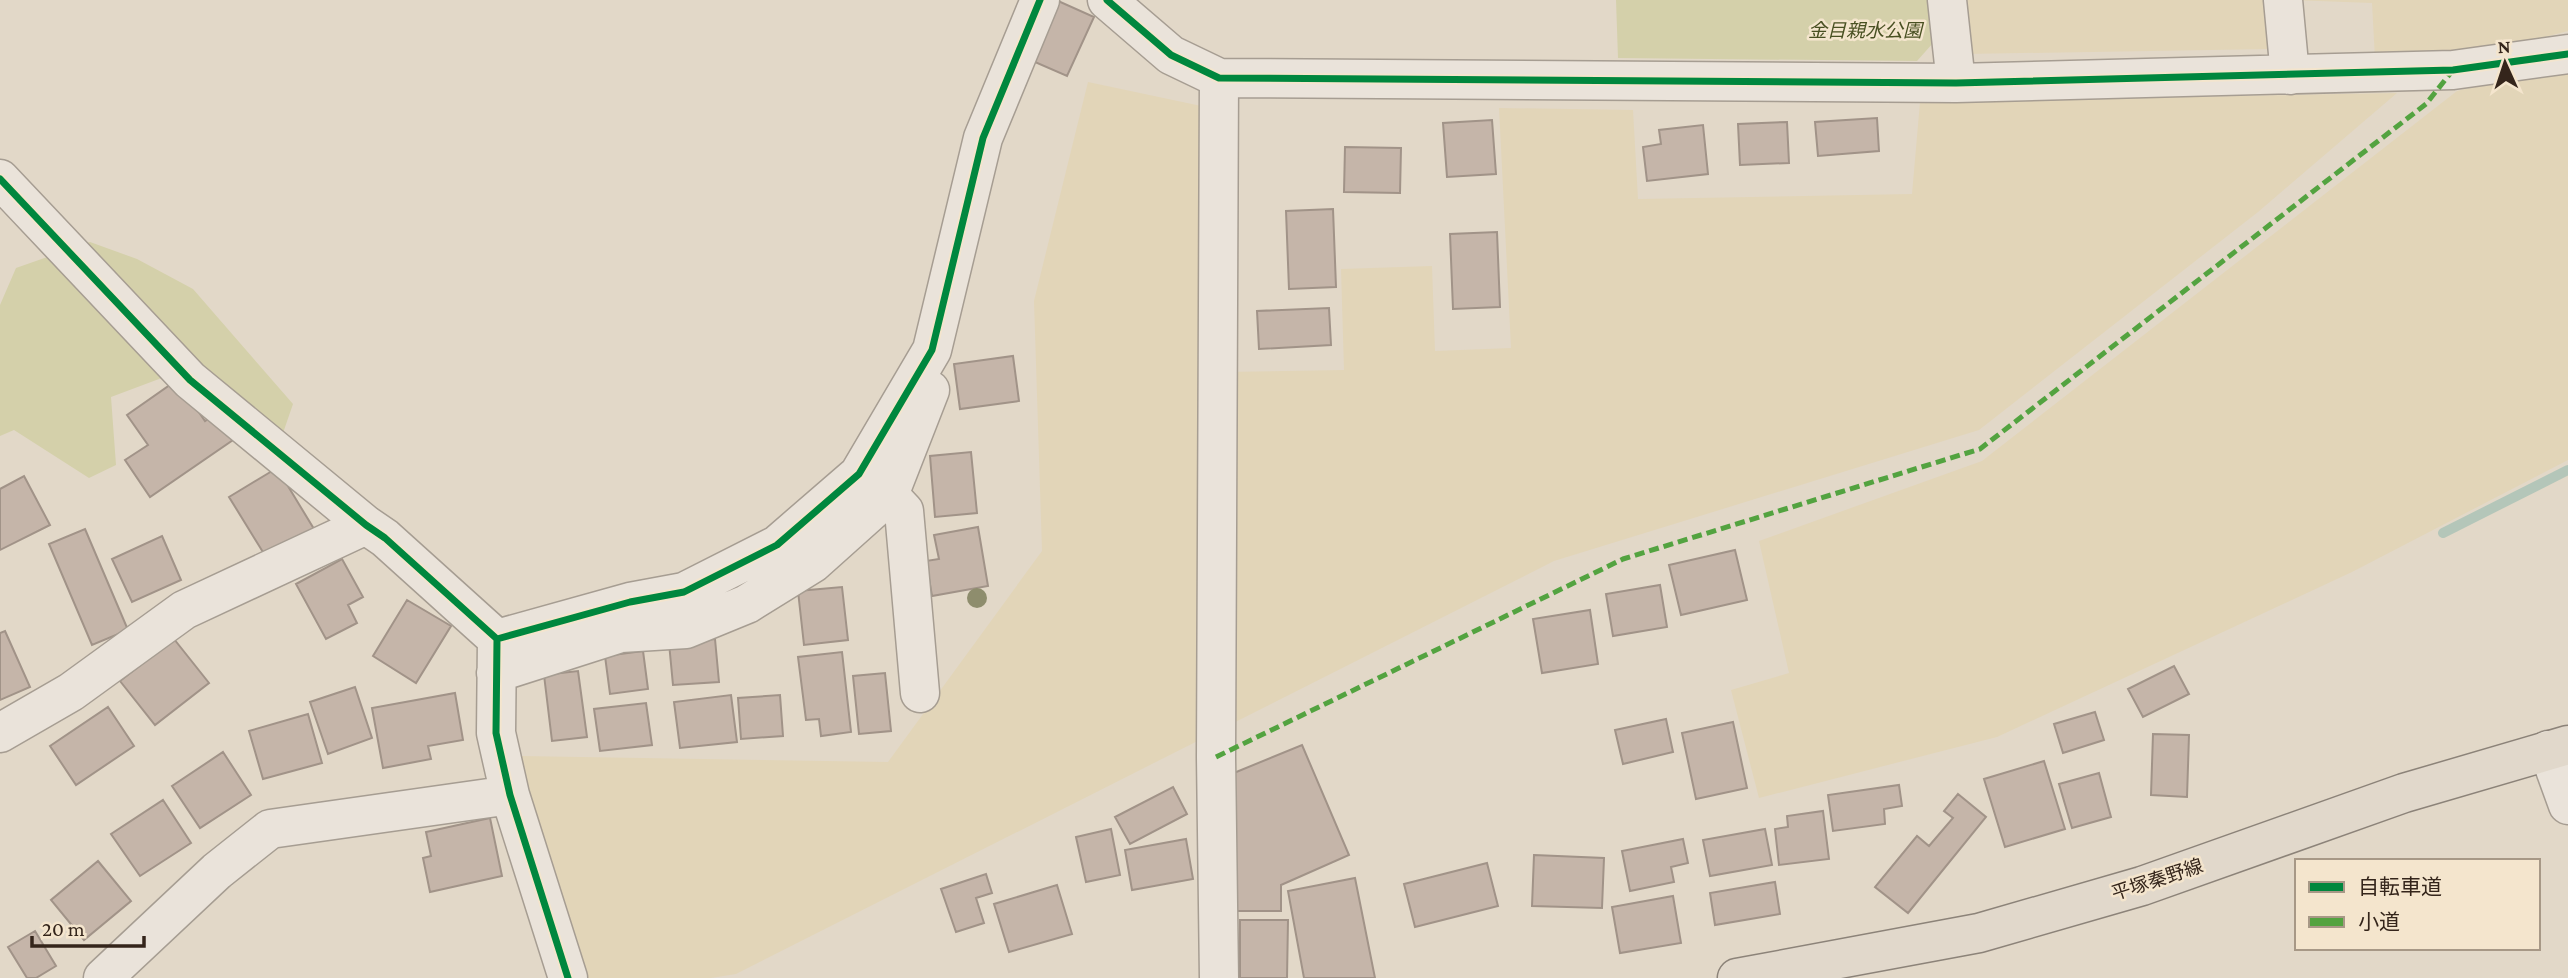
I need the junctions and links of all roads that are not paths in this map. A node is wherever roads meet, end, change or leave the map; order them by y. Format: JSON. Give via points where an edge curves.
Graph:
{"nodes":[{"id":1,"x":1040,"y":0,"type":"edge"},
{"id":2,"x":1107,"y":0,"type":"edge"},
{"id":3,"x":1947,"y":0,"type":"edge"},
{"id":4,"x":2283,"y":0,"type":"edge"},
{"id":5,"x":2568,"y":54,"type":"edge"},
{"id":6,"x":2290,"y":75,"type":"junction"},
{"id":7,"x":1219,"y":78,"type":"junction"},
{"id":8,"x":1956,"y":83,"type":"junction"},
{"id":9,"x":0,"y":179,"type":"edge"},
{"id":10,"x":932,"y":350,"type":"junction"},
{"id":11,"x":889,"y":495,"type":"junction"},
{"id":12,"x":366,"y":525,"type":"junction"},
{"id":13,"x":497,"y":656,"type":"junction"},
{"id":14,"x":920,"y":693,"type":"dead end"},
{"id":15,"x":0,"y":733,"type":"edge"},
{"id":16,"x":2558,"y":748,"type":"edge"},
{"id":17,"x":510,"y":795,"type":"junction"},
{"id":18,"x":2568,"y":805,"type":"edge"},
{"id":19,"x":103,"y":978,"type":"edge"},
{"id":20,"x":568,"y":978,"type":"edge"},
{"id":21,"x":1219,"y":978,"type":"edge"},
{"id":22,"x":1737,"y":978,"type":"edge"}],
"edges":[{"from":1,"to":10,"type":"street","via":[[983,138]]},
{"from":2,"to":7,"type":"street","via":[[1171,55]]},
{"from":3,"to":8,"type":"street"},
{"from":4,"to":6,"type":"street"},
{"from":5,"to":6,"type":"street","via":[[2453,70]]},
{"from":6,"to":8,"type":"street"},
{"from":7,"to":8,"type":"street"},
{"from":7,"to":21,"type":"street"},
{"from":9,"to":12,"type":"street","via":[[190,380]]},
{"from":10,"to":11,"type":"street","via":[[939,367]]},
{"from":10,"to":13,"type":"street","via":[[859,474],[776,545],[684,593],[631,601]]},
{"from":11,"to":13,"type":"street","via":[[813,563],[747,604],[686,629],[621,633]]},
{"from":11,"to":14,"type":"street","via":[[904,511]]},
{"from":12,"to":13,"type":"street","via":[[385,538]]},
{"from":12,"to":15,"type":"street","via":[[184,610],[71,692]]},
{"from":13,"to":17,"type":"street","via":[[496,733]]},
{"from":16,"to":18,"type":"street"},
{"from":16,"to":22,"type":"main road","name":"平塚秦野線","via":[[2404,793],[2142,886],[1979,933]]},
{"from":17,"to":19,"type":"street","via":[[270,829],[217,870]]},
{"from":17,"to":20,"type":"street"}]}
